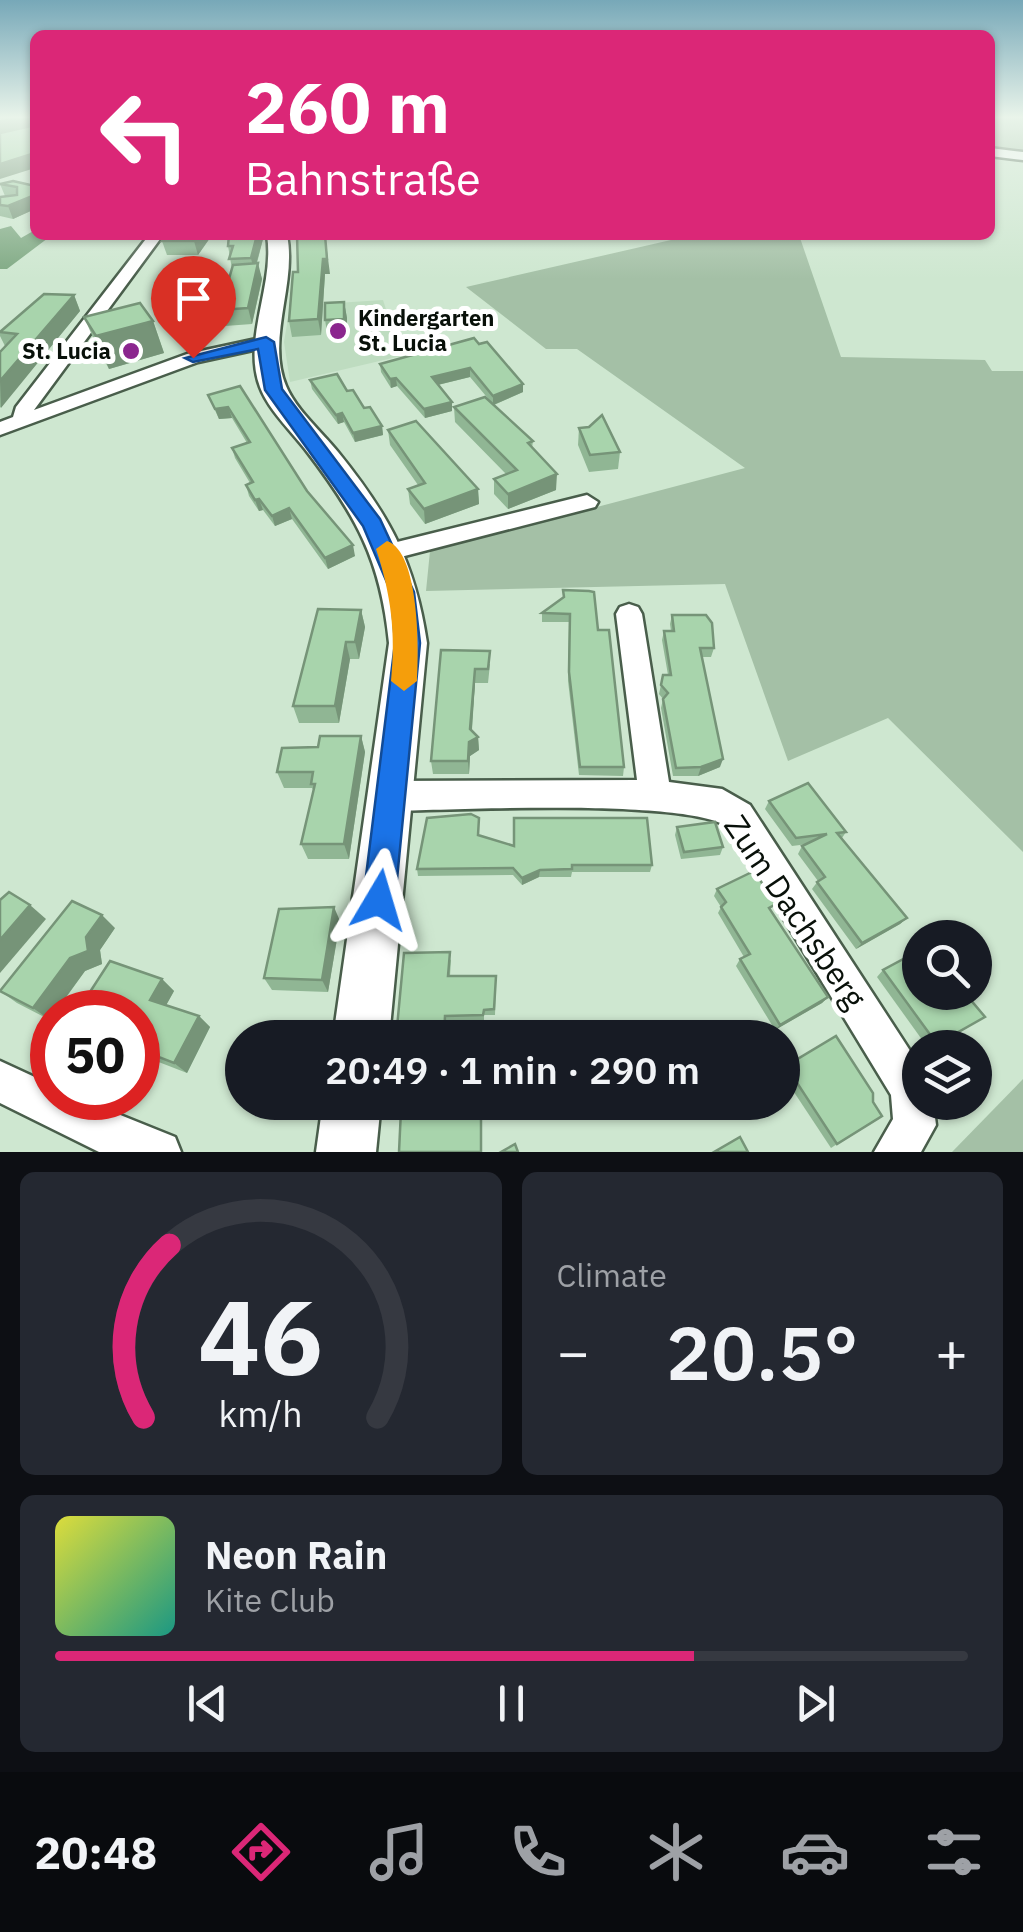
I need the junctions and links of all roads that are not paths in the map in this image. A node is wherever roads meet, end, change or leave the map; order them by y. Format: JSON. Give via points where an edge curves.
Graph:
{"nodes":[{"id":1,"x":152,"y":240,"type":"edge"},
{"id":2,"x":278,"y":240,"type":"edge"},
{"id":3,"x":266,"y":342,"type":"junction"},
{"id":4,"x":62,"y":365,"type":"junction"},
{"id":5,"x":99,"y":390,"type":"junction"},
{"id":6,"x":24,"y":419,"type":"junction"},
{"id":7,"x":0,"y":429,"type":"edge"},
{"id":8,"x":587,"y":502,"type":"dead end"},
{"id":9,"x":388,"y":552,"type":"junction"},
{"id":10,"x":629,"y":614,"type":"dead end"},
{"id":11,"x":655,"y":795,"type":"junction"},
{"id":12,"x":392,"y":796,"type":"junction"},
{"id":13,"x":362,"y":1020,"type":"edge"},
{"id":14,"x":0,"y":1082,"type":"edge"},
{"id":15,"x":350,"y":1120,"type":"edge"},
{"id":16,"x":160,"y":1152,"type":"edge"},
{"id":17,"x":346,"y":1152,"type":"edge"},
{"id":18,"x":895,"y":1152,"type":"edge"}],
"edges":[{"from":1,"to":4,"type":"street"},
{"from":2,"to":3,"type":"main road"},
{"from":3,"to":5,"type":"street"},
{"from":3,"to":9,"type":"main road","via":[[274,390]]},
{"from":4,"to":5,"type":"street"},
{"from":4,"to":6,"type":"street","via":[[23,411]]},
{"from":5,"to":6,"type":"street"},
{"from":6,"to":7,"type":"street"},
{"from":8,"to":9,"type":"street"},
{"from":9,"to":12,"type":"main road","via":[[402,592],[408,643]]},
{"from":10,"to":11,"type":"street"},
{"from":11,"to":12,"type":"street","name":"Zum Dachsberg"},
{"from":11,"to":18,"type":"street","name":"Zum Dachsberg","via":[[722,804],[739,816],[911,1090],[915,1125]]},
{"from":12,"to":13,"type":"main road"},
{"from":14,"to":16,"type":"street"},
{"from":15,"to":17,"type":"main road"}]}
